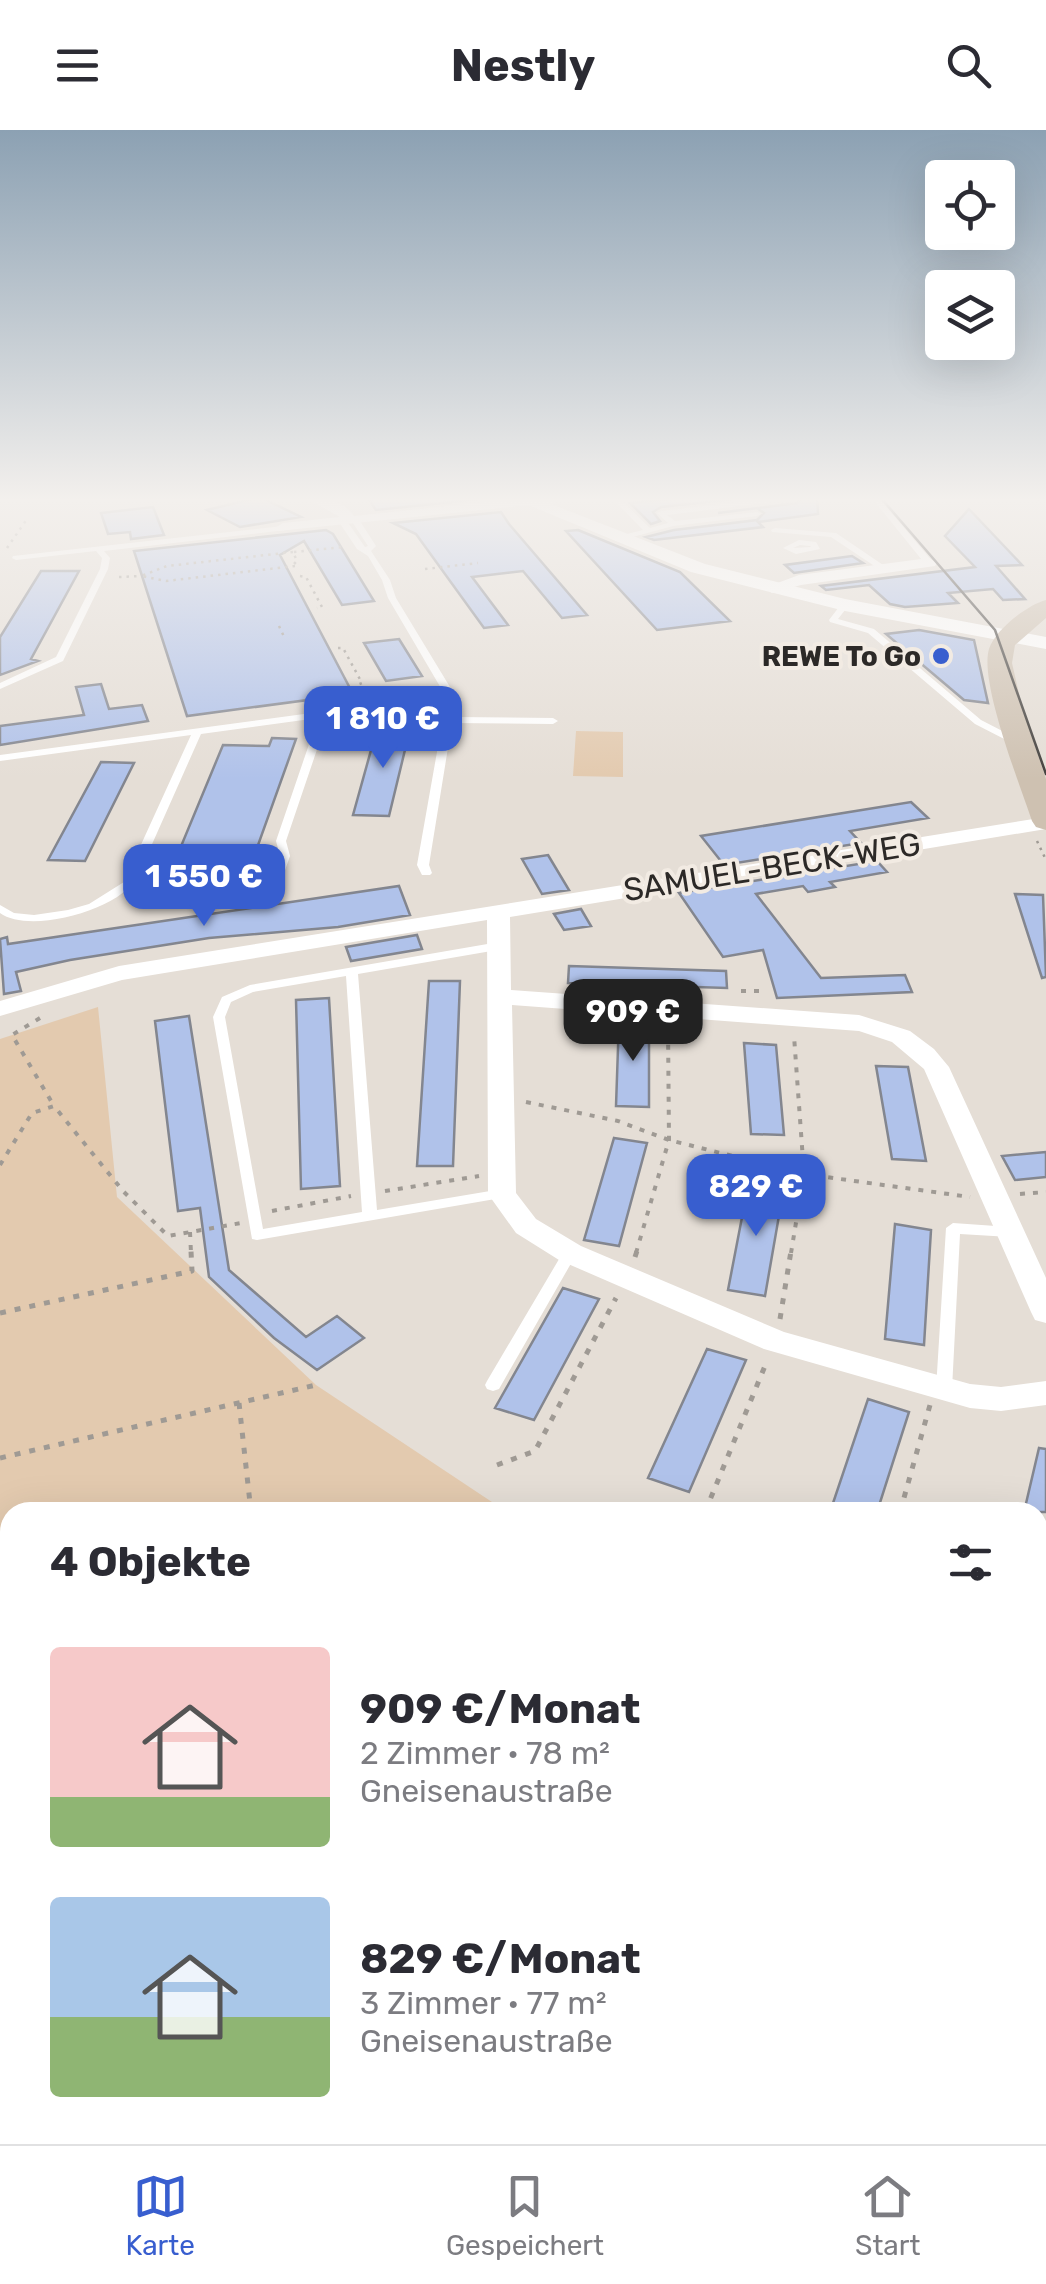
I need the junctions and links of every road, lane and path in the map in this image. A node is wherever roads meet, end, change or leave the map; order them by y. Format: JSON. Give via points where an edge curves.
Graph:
{"nodes":[{"id":1,"x":93,"y":591,"type":"edge"},
{"id":2,"x":314,"y":591,"type":"edge"},
{"id":3,"x":391,"y":591,"type":"edge"},
{"id":4,"x":785,"y":591,"type":"edge"},
{"id":5,"x":846,"y":605,"type":"junction"},
{"id":6,"x":1046,"y":607,"type":"edge"},
{"id":7,"x":316,"y":608,"type":"dead end"},
{"id":8,"x":280,"y":626,"type":"dead end"},
{"id":9,"x":1014,"y":634,"type":"junction"},
{"id":10,"x":285,"y":639,"type":"dead end"},
{"id":11,"x":1046,"y":642,"type":"edge"},
{"id":12,"x":338,"y":648,"type":"dead end"},
{"id":13,"x":0,"y":686,"type":"edge"},
{"id":14,"x":357,"y":686,"type":"dead end"},
{"id":15,"x":451,"y":697,"type":"junction"},
{"id":16,"x":972,"y":701,"type":"dead end"},
{"id":17,"x":400,"y":704,"type":"junction"},
{"id":18,"x":324,"y":714,"type":"junction"},
{"id":19,"x":553,"y":721,"type":"dead end"},
{"id":20,"x":978,"y":722,"type":"junction"},
{"id":21,"x":449,"y":723,"type":"junction"},
{"id":22,"x":196,"y":732,"type":"junction"},
{"id":23,"x":1021,"y":744,"type":"junction"},
{"id":24,"x":0,"y":758,"type":"edge"},
{"id":25,"x":1041,"y":827,"type":"edge"},
{"id":26,"x":1046,"y":860,"type":"edge"},
{"id":27,"x":134,"y":872,"type":"junction"},
{"id":28,"x":426,"y":873,"type":"dead end"},
{"id":29,"x":0,"y":908,"type":"edge"},
{"id":30,"x":498,"y":912,"type":"junction"},
{"id":31,"x":499,"y":946,"type":"junction"},
{"id":32,"x":352,"y":971,"type":"junction"},
{"id":33,"x":742,"y":991,"type":"dead end"},
{"id":34,"x":759,"y":991,"type":"dead end"},
{"id":35,"x":501,"y":997,"type":"junction"},
{"id":36,"x":0,"y":1009,"type":"edge"},
{"id":37,"x":792,"y":1016,"type":"junction"},
{"id":38,"x":12,"y":1035,"type":"dead end"},
{"id":39,"x":502,"y":1097,"type":"junction"},
{"id":40,"x":54,"y":1106,"type":"junction"},
{"id":41,"x":0,"y":1165,"type":"edge"},
{"id":42,"x":804,"y":1174,"type":"junction"},
{"id":43,"x":502,"y":1194,"type":"junction"},
{"id":44,"x":995,"y":1197,"type":"junction"},
{"id":45,"x":370,"y":1217,"type":"junction"},
{"id":46,"x":254,"y":1220,"type":"junction"},
{"id":47,"x":190,"y":1232,"type":"junction"},
{"id":48,"x":1010,"y":1232,"type":"junction"},
{"id":49,"x":570,"y":1253,"type":"junction"},
{"id":50,"x":1046,"y":1312,"type":"edge"},
{"id":51,"x":0,"y":1313,"type":"edge"},
{"id":52,"x":774,"y":1341,"type":"junction"},
{"id":53,"x":316,"y":1384,"type":"dead end"},
{"id":54,"x":493,"y":1385,"type":"dead end"},
{"id":55,"x":940,"y":1388,"type":"junction"},
{"id":56,"x":1046,"y":1392,"type":"edge"},
{"id":57,"x":239,"y":1402,"type":"junction"},
{"id":58,"x":0,"y":1458,"type":"edge"},
{"id":59,"x":250,"y":1502,"type":"edge"},
{"id":60,"x":710,"y":1502,"type":"edge"},
{"id":61,"x":903,"y":1502,"type":"edge"}],
"edges":[{"from":1,"to":13,"type":"lane","via":[[60,659]]},
{"from":2,"to":7,"type":"path","via":[[322,606]]},
{"from":3,"to":15,"type":"lane"},
{"from":4,"to":5,"type":"street"},
{"from":5,"to":9,"type":"street"},
{"from":5,"to":20,"type":"lane","via":[[833,620],[871,631]]},
{"from":6,"to":9,"type":"main road"},
{"from":8,"to":10,"type":"path"},
{"from":9,"to":11,"type":"street"},
{"from":9,"to":23,"type":"main road","via":[[995,673]]},
{"from":12,"to":14,"type":"path","via":[[362,683]]},
{"from":15,"to":17,"type":"lane"},
{"from":15,"to":21,"type":"lane"},
{"from":16,"to":20,"type":"lane"},
{"from":17,"to":18,"type":"lane"},
{"from":17,"to":21,"type":"lane","via":[[432,708]]},
{"from":18,"to":22,"type":"lane"},
{"from":18,"to":27,"type":"lane","via":[[281,841],[279,874]]},
{"from":19,"to":21,"type":"lane"},
{"from":20,"to":23,"type":"lane"},
{"from":21,"to":28,"type":"lane"},
{"from":22,"to":24,"type":"lane"},
{"from":22,"to":27,"type":"lane"},
{"from":23,"to":25,"type":"main road"},
{"from":25,"to":26,"type":"path"},
{"from":25,"to":30,"type":"street","name":"SAMUEL-BECK-WEG"},
{"from":27,"to":29,"type":"lane","via":[[114,896],[69,913],[34,918]]},
{"from":30,"to":31,"type":"street"},
{"from":30,"to":36,"type":"street","name":"SAMUEL-BECK-WEG","via":[[100,978]]},
{"from":31,"to":32,"type":"lane"},
{"from":31,"to":35,"type":"street"},
{"from":32,"to":45,"type":"lane"},
{"from":32,"to":46,"type":"lane","via":[[250,989],[221,1008]]},
{"from":33,"to":34,"type":"path"},
{"from":35,"to":37,"type":"street"},
{"from":35,"to":39,"type":"street"},
{"from":37,"to":42,"type":"path"},
{"from":37,"to":44,"type":"street","via":[[866,1024],[925,1052]]},
{"from":38,"to":40,"type":"path"},
{"from":39,"to":42,"type":"path","via":[[618,1121]]},
{"from":39,"to":43,"type":"street"},
{"from":40,"to":41,"type":"path","via":[[32,1114]]},
{"from":40,"to":47,"type":"path","via":[[168,1236]]},
{"from":42,"to":44,"type":"path"},
{"from":42,"to":52,"type":"path"},
{"from":43,"to":45,"type":"lane"},
{"from":43,"to":49,"type":"street","via":[[526,1226]]},
{"from":44,"to":48,"type":"street"},
{"from":45,"to":46,"type":"lane","via":[[257,1235]]},
{"from":46,"to":47,"type":"path"},
{"from":47,"to":51,"type":"path","via":[[192,1271]]},
{"from":48,"to":50,"type":"street"},
{"from":48,"to":55,"type":"lane","via":[[953,1228]]},
{"from":49,"to":52,"type":"street"},
{"from":49,"to":54,"type":"lane"},
{"from":52,"to":55,"type":"street"},
{"from":52,"to":60,"type":"path"},
{"from":53,"to":57,"type":"path"},
{"from":55,"to":56,"type":"street","via":[[1001,1399]]},
{"from":55,"to":61,"type":"path"},
{"from":57,"to":58,"type":"path"},
{"from":57,"to":59,"type":"path"}]}
